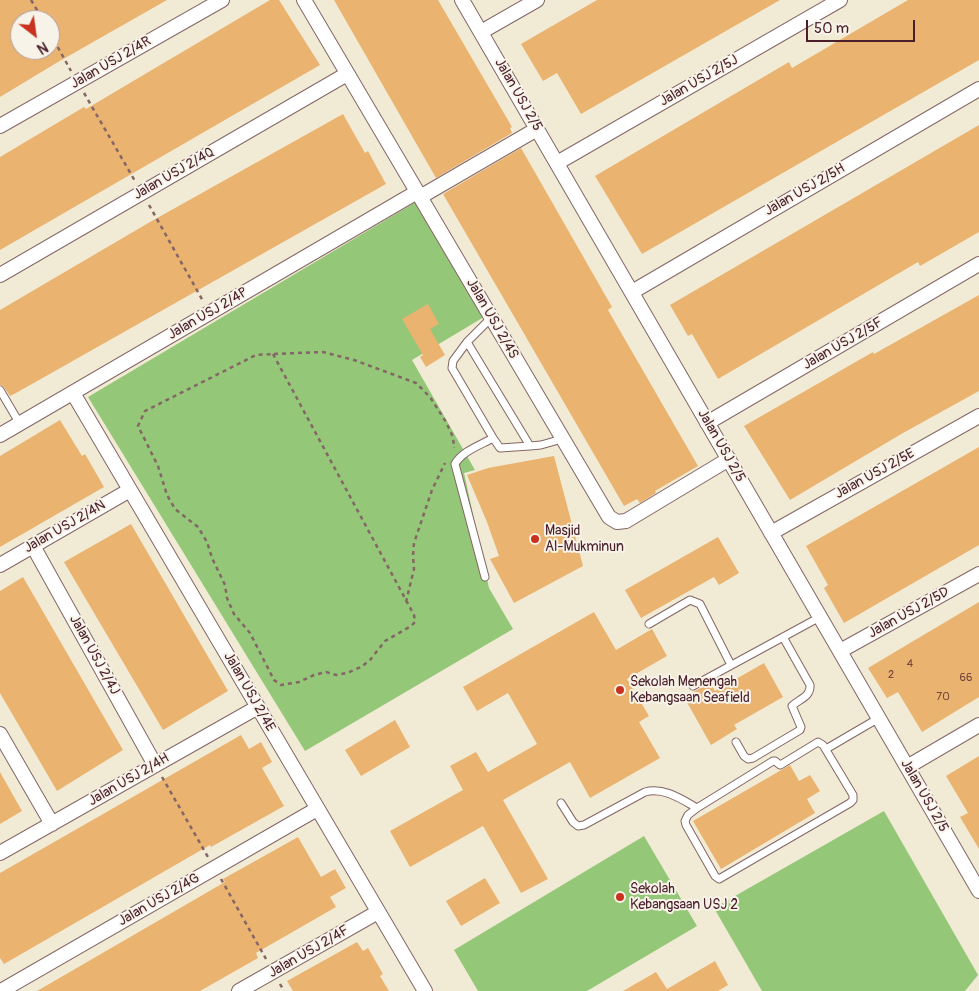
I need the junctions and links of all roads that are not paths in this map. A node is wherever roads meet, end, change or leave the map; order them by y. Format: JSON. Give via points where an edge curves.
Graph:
{"nodes":[{"id":1,"x":222,"y":0,"type":"edge"},
{"id":2,"x":304,"y":0,"type":"edge"},
{"id":3,"x":462,"y":0,"type":"edge"},
{"id":4,"x":537,"y":0,"type":"edge"},
{"id":5,"x":840,"y":0,"type":"edge"},
{"id":6,"x":481,"y":32,"type":"junction"},
{"id":7,"x":347,"y":74,"type":"junction"},
{"id":8,"x":979,"y":88,"type":"edge"},
{"id":9,"x":0,"y":126,"type":"edge"},
{"id":10,"x":537,"y":129,"type":"junction"},
{"id":11,"x":557,"y":163,"type":"junction"},
{"id":12,"x":419,"y":195,"type":"junction"},
{"id":13,"x":979,"y":264,"type":"edge"},
{"id":14,"x":0,"y":274,"type":"edge"},
{"id":15,"x":632,"y":292,"type":"junction"},
{"id":16,"x":492,"y":318,"type":"junction"},
{"id":17,"x":468,"y":342,"type":"junction"},
{"id":18,"x":0,"y":390,"type":"edge"},
{"id":19,"x":74,"y":393,"type":"junction"},
{"id":20,"x":979,"y":416,"type":"edge"},
{"id":21,"x":707,"y":423,"type":"junction"},
{"id":22,"x":20,"y":424,"type":"junction"},
{"id":23,"x":0,"y":436,"type":"edge"},
{"id":24,"x":493,"y":438,"type":"junction"},
{"id":25,"x":562,"y":439,"type":"junction"},
{"id":26,"x":530,"y":446,"type":"junction"},
{"id":27,"x":729,"y":459,"type":"junction"},
{"id":28,"x":130,"y":490,"type":"junction"},
{"id":29,"x":771,"y":533,"type":"junction"},
{"id":30,"x":33,"y":546,"type":"junction"},
{"id":31,"x":0,"y":565,"type":"edge"},
{"id":32,"x":979,"y":574,"type":"edge"},
{"id":33,"x":485,"y":577,"type":"dead end"},
{"id":34,"x":820,"y":617,"type":"junction"},
{"id":35,"x":649,"y":624,"type":"dead end"},
{"id":36,"x":783,"y":637,"type":"junction"},
{"id":37,"x":840,"y":651,"type":"junction"},
{"id":38,"x":732,"y":665,"type":"junction"},
{"id":39,"x":692,"y":686,"type":"dead end"},
{"id":40,"x":258,"y":707,"type":"junction"},
{"id":41,"x":879,"y":718,"type":"junction"},
{"id":42,"x":979,"y":725,"type":"edge"},
{"id":43,"x":0,"y":734,"type":"edge"},
{"id":44,"x":736,"y":742,"type":"dead end"},
{"id":45,"x":826,"y":749,"type":"junction"},
{"id":46,"x":156,"y":765,"type":"junction"},
{"id":47,"x":907,"y":767,"type":"junction"},
{"id":48,"x":561,"y":803,"type":"dead end"},
{"id":49,"x":318,"y":808,"type":"junction"},
{"id":50,"x":697,"y":808,"type":"junction"},
{"id":51,"x":52,"y":824,"type":"junction"},
{"id":52,"x":0,"y":853,"type":"edge"},
{"id":53,"x":977,"y":882,"type":"edge"},
{"id":54,"x":378,"y":912,"type":"junction"},
{"id":55,"x":1,"y":991,"type":"edge"},
{"id":56,"x":239,"y":991,"type":"edge"},
{"id":57,"x":424,"y":991,"type":"edge"}],
"edges":[{"from":1,"to":9,"type":"street","name":"Jalan USJ 2/4R"},
{"from":2,"to":7,"type":"street","name":"Jalan USJ 2/4S"},
{"from":3,"to":6,"type":"street","name":"Jalan USJ 2/5"},
{"from":4,"to":6,"type":"street"},
{"from":5,"to":11,"type":"street","name":"Jalan USJ 2/5J"},
{"from":6,"to":10,"type":"street","name":"Jalan USJ 2/5"},
{"from":7,"to":12,"type":"street","name":"Jalan USJ 2/4S"},
{"from":7,"to":14,"type":"street","name":"Jalan USJ 2/4Q"},
{"from":8,"to":15,"type":"street","name":"Jalan USJ 2/5H"},
{"from":10,"to":11,"type":"street","name":"Jalan USJ 2/5"},
{"from":10,"to":12,"type":"street","name":"Jalan USJ 2/4P"},
{"from":11,"to":15,"type":"street","name":"Jalan USJ 2/5"},
{"from":12,"to":16,"type":"street","name":"Jalan USJ 2/4S"},
{"from":12,"to":19,"type":"street","name":"Jalan USJ 2/4P"},
{"from":13,"to":21,"type":"street","name":"Jalan USJ 2/5F"},
{"from":15,"to":21,"type":"street","name":"Jalan USJ 2/5"},
{"from":16,"to":17,"type":"lane"},
{"from":16,"to":25,"type":"street","name":"Jalan USJ 2/4S"},
{"from":17,"to":24,"type":"lane","via":[[453,361],[452,368]]},
{"from":17,"to":26,"type":"lane"},
{"from":18,"to":22,"type":"lane"},
{"from":19,"to":22,"type":"street","name":"Jalan USJ 2/4P"},
{"from":19,"to":28,"type":"street","name":"Jalan USJ 2/4E"},
{"from":20,"to":29,"type":"street","name":"Jalan USJ 2/5E"},
{"from":21,"to":27,"type":"street","name":"Jalan USJ 2/5"},
{"from":22,"to":23,"type":"street","name":"Jalan USJ 2/4P"},
{"from":24,"to":26,"type":"lane","via":[[500,448]]},
{"from":24,"to":33,"type":"lane","via":[[464,454],[455,464]]},
{"from":25,"to":26,"type":"lane"},
{"from":25,"to":27,"type":"street","name":"Jalan USJ 2/4S","via":[[608,517],[617,522],[626,521]]},
{"from":27,"to":29,"type":"street","name":"Jalan USJ 2/5"},
{"from":28,"to":30,"type":"street","name":"Jalan USJ 2/4N"},
{"from":28,"to":40,"type":"street","name":"Jalan USJ 2/4E"},
{"from":29,"to":34,"type":"street","name":"Jalan USJ 2/5"},
{"from":30,"to":31,"type":"street","name":"Jalan USJ 2/4N"},
{"from":30,"to":46,"type":"street","name":"Jalan USJ 2/4J"},
{"from":32,"to":37,"type":"street","name":"Jalan USJ 2/5D"},
{"from":34,"to":36,"type":"lane"},
{"from":34,"to":37,"type":"street","name":"Jalan USJ 2/5"},
{"from":35,"to":38,"type":"lane","via":[[690,600],[694,601],[700,604]]},
{"from":36,"to":38,"type":"lane"},
{"from":36,"to":44,"type":"lane","via":[[810,685],[808,695],[792,706],[800,730],[753,758],[744,756]]},
{"from":37,"to":41,"type":"street","name":"Jalan USJ 2/5"},
{"from":38,"to":39,"type":"lane"},
{"from":40,"to":46,"type":"street","name":"Jalan USJ 2/4H"},
{"from":40,"to":49,"type":"street","name":"Jalan USJ 2/4E"},
{"from":41,"to":45,"type":"lane"},
{"from":41,"to":47,"type":"street","name":"Jalan USJ 2/5"},
{"from":42,"to":47,"type":"street"},
{"from":43,"to":51,"type":"street"},
{"from":45,"to":50,"type":"lane","via":[[818,742],[780,765],[773,761]]},
{"from":45,"to":50,"type":"lane","via":[[852,792],[853,800],[723,878],[715,876],[686,825],[688,815]]},
{"from":46,"to":51,"type":"street","name":"Jalan USJ 2/4H"},
{"from":47,"to":53,"type":"street","name":"Jalan USJ 2/5"},
{"from":48,"to":50,"type":"lane","via":[[578,826],[655,789]]},
{"from":49,"to":54,"type":"street","name":"Jalan USJ 2/4E"},
{"from":49,"to":55,"type":"street","name":"Jalan USJ 2/4G"},
{"from":51,"to":52,"type":"street","name":"Jalan USJ 2/4H"},
{"from":54,"to":56,"type":"street","name":"Jalan USJ 2/4F"},
{"from":54,"to":57,"type":"street","name":"Jalan USJ 2/4E"}]}
